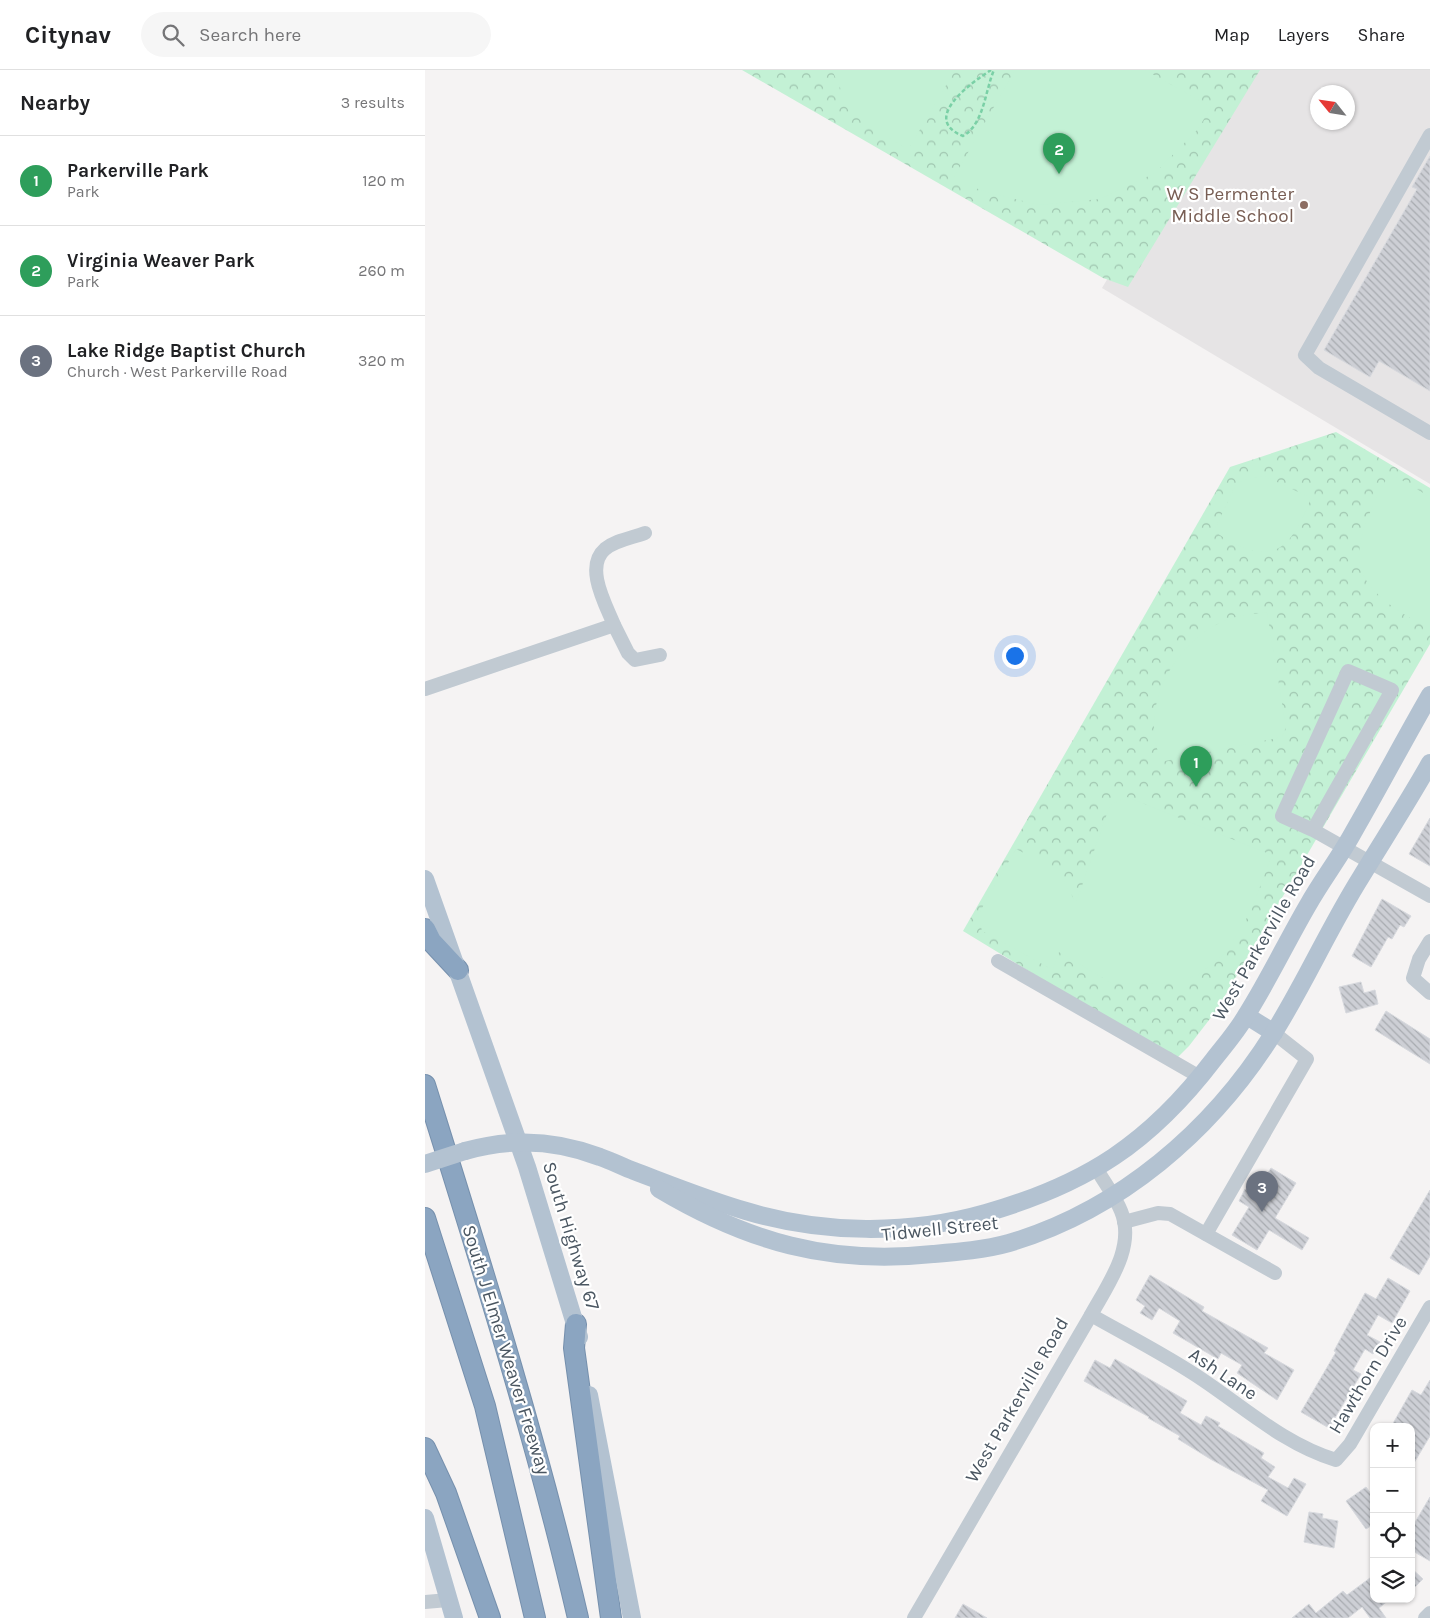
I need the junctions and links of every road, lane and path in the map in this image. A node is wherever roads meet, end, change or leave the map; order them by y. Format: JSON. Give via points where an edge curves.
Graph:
{"nodes":[{"id":1,"x":993,"y":70,"type":"edge"},
{"id":2,"x":1430,"y":135,"type":"edge"},
{"id":3,"x":1430,"y":433,"type":"edge"},
{"id":4,"x":645,"y":533,"type":"dead end"},
{"id":5,"x":614,"y":625,"type":"junction"},
{"id":6,"x":660,"y":655,"type":"dead end"},
{"id":7,"x":425,"y":689,"type":"edge"},
{"id":8,"x":1430,"y":695,"type":"edge"},
{"id":9,"x":1430,"y":763,"type":"edge"},
{"id":10,"x":1313,"y":830,"type":"junction"},
{"id":11,"x":1344,"y":847,"type":"junction"},
{"id":12,"x":1371,"y":863,"type":"junction"},
{"id":13,"x":425,"y":879,"type":"edge"},
{"id":14,"x":1430,"y":896,"type":"edge"},
{"id":15,"x":425,"y":929,"type":"edge"},
{"id":16,"x":1430,"y":940,"type":"edge"},
{"id":17,"x":998,"y":961,"type":"dead end"},
{"id":18,"x":458,"y":970,"type":"junction"},
{"id":19,"x":1430,"y":993,"type":"edge"},
{"id":20,"x":1247,"y":1016,"type":"junction"},
{"id":21,"x":1273,"y":1033,"type":"junction"},
{"id":22,"x":1200,"y":1077,"type":"junction"},
{"id":23,"x":425,"y":1084,"type":"edge"},
{"id":24,"x":518,"y":1142,"type":"junction"},
{"id":25,"x":425,"y":1164,"type":"edge"},
{"id":26,"x":1096,"y":1168,"type":"junction"},
{"id":27,"x":631,"y":1170,"type":"junction"},
{"id":28,"x":1113,"y":1196,"type":"junction"},
{"id":29,"x":425,"y":1218,"type":"edge"},
{"id":30,"x":1124,"y":1222,"type":"junction"},
{"id":31,"x":1206,"y":1234,"type":"junction"},
{"id":32,"x":1275,"y":1274,"type":"dead end"},
{"id":33,"x":1430,"y":1306,"type":"edge"},
{"id":34,"x":1091,"y":1315,"type":"junction"},
{"id":35,"x":576,"y":1324,"type":"junction"},
{"id":36,"x":425,"y":1448,"type":"edge"},
{"id":37,"x":1336,"y":1460,"type":"joint"},
{"id":38,"x":425,"y":1518,"type":"edge"},
{"id":39,"x":448,"y":1600,"type":"junction"},
{"id":40,"x":425,"y":1602,"type":"edge"},
{"id":41,"x":1430,"y":1613,"type":"edge"},
{"id":42,"x":453,"y":1618,"type":"edge"},
{"id":43,"x":490,"y":1618,"type":"edge"},
{"id":44,"x":535,"y":1618,"type":"edge"},
{"id":45,"x":578,"y":1618,"type":"edge"},
{"id":46,"x":611,"y":1618,"type":"edge"},
{"id":47,"x":632,"y":1618,"type":"edge"},
{"id":48,"x":914,"y":1618,"type":"edge"},
{"id":49,"x":1425,"y":1618,"type":"edge"}],
"edges":[{"from":1,"to":1,"type":"path","via":[[977,123],[971,132],[963,136],[953,132],[947,121],[947,109],[964,90]]},
{"from":2,"to":3,"type":"street","via":[[1305,355],[1319,368]]},
{"from":4,"to":5,"type":"street","via":[[616,543],[598,558],[596,569]]},
{"from":5,"to":6,"type":"street","via":[[635,660]]},
{"from":5,"to":7,"type":"street"},
{"from":8,"to":11,"type":"main road","name":"West Parkerville Road"},
{"from":9,"to":12,"type":"main road"},
{"from":10,"to":10,"type":"street","via":[[1282,816],[1348,671],[1392,690]]},
{"from":10,"to":11,"type":"street"},
{"from":11,"to":12,"type":"street"},
{"from":11,"to":20,"type":"main road","name":"West Parkerville Road","via":[[1307,906]]},
{"from":12,"to":14,"type":"street"},
{"from":12,"to":21,"type":"main road"},
{"from":13,"to":18,"type":"main road","name":"South Highway 67"},
{"from":15,"to":18,"type":"highway","via":[[431,941]]},
{"from":16,"to":19,"type":"street","via":[[1413,978]]},
{"from":17,"to":22,"type":"street"},
{"from":18,"to":24,"type":"main road","name":"South Highway 67"},
{"from":20,"to":21,"type":"main road"},
{"from":20,"to":22,"type":"main road","name":"West Parkerville Road"},
{"from":21,"to":28,"type":"main road","via":[[1249,1070],[1194,1133],[1166,1159]]},
{"from":21,"to":31,"type":"street","via":[[1307,1059]]},
{"from":22,"to":26,"type":"main road","name":"West Parkerville Road","via":[[1142,1138]]},
{"from":23,"to":45,"type":"highway","name":"South J Elmer Weaver Freeway","via":[[512,1365],[554,1513]]},
{"from":24,"to":25,"type":"main road","name":"Tidwell Street","bridge":true,"via":[[488,1144]]},
{"from":24,"to":27,"type":"main road","name":"Tidwell Street","via":[[556,1144]]},
{"from":24,"to":35,"type":"main road","name":"South Highway 67"},
{"from":26,"to":27,"type":"main road","name":"Tidwell Street","via":[[1020,1203],[973,1217],[917,1228],[824,1226],[747,1211]]},
{"from":26,"to":28,"type":"street","name":"West Parkerville Road"},
{"from":27,"to":28,"type":"main road","name":"Tidwell Street","via":[[703,1214],[739,1230],[797,1248],[871,1257],[909,1257],[1007,1244],[1050,1229]]},
{"from":28,"to":30,"type":"street","name":"West Parkerville Road"},
{"from":29,"to":44,"type":"highway","name":"South J Elmer Weaver Freeway","via":[[485,1406]]},
{"from":30,"to":31,"type":"street","via":[[1158,1213],[1170,1214]]},
{"from":30,"to":34,"type":"street","name":"West Parkerville Road","via":[[1125,1244],[1118,1264]]},
{"from":31,"to":32,"type":"street"},
{"from":33,"to":37,"type":"street","name":"Hawthorn Drive","via":[[1350,1444]]},
{"from":34,"to":37,"type":"street","name":"Ash Lane","via":[[1202,1379],[1256,1419],[1317,1455]]},
{"from":34,"to":48,"type":"street","name":"West Parkerville Road"},
{"from":35,"to":46,"type":"highway","via":[[574,1348]]},
{"from":35,"to":47,"type":"main road","name":"South Highway 67"},
{"from":36,"to":43,"type":"highway","via":[[446,1493]]},
{"from":38,"to":39,"type":"main road"},
{"from":39,"to":40,"type":"street"},
{"from":39,"to":42,"type":"main road"},
{"from":41,"to":49,"type":"street"}]}
